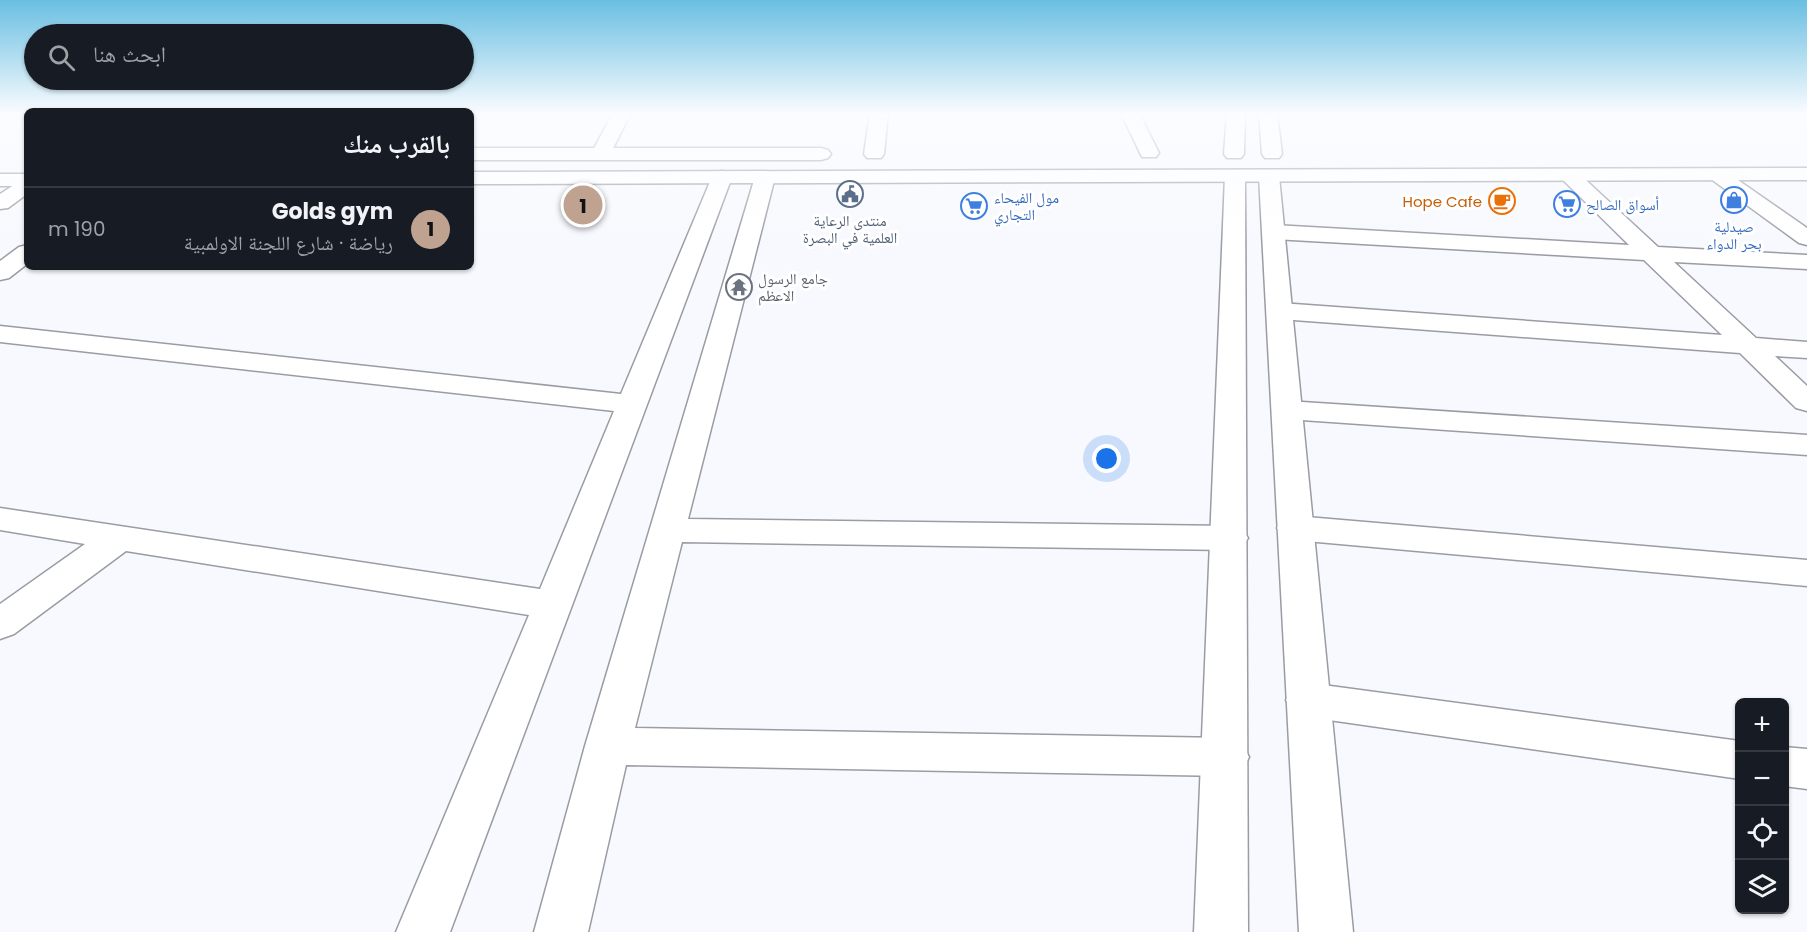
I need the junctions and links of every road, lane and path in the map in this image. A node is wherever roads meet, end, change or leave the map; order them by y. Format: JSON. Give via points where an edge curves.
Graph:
{"nodes":[{"id":1,"x":1251,"y":156,"type":"edge"},
{"id":2,"x":1254,"y":156,"type":"edge"},
{"id":3,"x":1775,"y":156,"type":"edge"},
{"id":4,"x":1253,"y":161,"type":"junction"},
{"id":5,"x":1807,"y":173,"type":"edge"},
{"id":6,"x":1569,"y":175,"type":"junction"},
{"id":7,"x":1718,"y":175,"type":"junction"},
{"id":8,"x":722,"y":177,"type":"junction"},
{"id":9,"x":765,"y":177,"type":"junction"},
{"id":10,"x":474,"y":178,"type":"edge"},
{"id":11,"x":0,"y":180,"type":"edge"},
{"id":12,"x":24,"y":180,"type":"edge"},
{"id":13,"x":24,"y":187,"type":"edge"},
{"id":14,"x":0,"y":203,"type":"edge"},
{"id":15,"x":1274,"y":232,"type":"junction"},
{"id":16,"x":1807,"y":238,"type":"edge"},
{"id":17,"x":1651,"y":253,"type":"junction"},
{"id":18,"x":24,"y":254,"type":"edge"},
{"id":19,"x":1807,"y":262,"type":"edge"},
{"id":20,"x":0,"y":273,"type":"edge"},
{"id":21,"x":1233,"y":293,"type":"junction"},
{"id":22,"x":1279,"y":304,"type":"junction"},
{"id":23,"x":0,"y":334,"type":"edge"},
{"id":24,"x":1748,"y":346,"type":"junction"},
{"id":25,"x":1807,"y":350,"type":"edge"},
{"id":26,"x":1807,"y":402,"type":"edge"},
{"id":27,"x":633,"y":404,"type":"junction"},
{"id":28,"x":1287,"y":410,"type":"junction"},
{"id":29,"x":1807,"y":445,"type":"edge"},
{"id":30,"x":0,"y":519,"type":"edge"},
{"id":31,"x":1295,"y":528,"type":"junction"},
{"id":32,"x":668,"y":530,"type":"junction"},
{"id":33,"x":120,"y":537,"type":"junction"},
{"id":34,"x":1230,"y":538,"type":"junction"},
{"id":35,"x":1807,"y":573,"type":"edge"},
{"id":36,"x":553,"y":605,"type":"junction"},
{"id":37,"x":0,"y":624,"type":"edge"},
{"id":38,"x":1308,"y":700,"type":"junction"},
{"id":39,"x":608,"y":746,"type":"junction"},
{"id":40,"x":1226,"y":757,"type":"junction"},
{"id":41,"x":1735,"y":759,"type":"edge"},
{"id":42,"x":1789,"y":767,"type":"edge"},
{"id":43,"x":1807,"y":769,"type":"edge"},
{"id":44,"x":423,"y":932,"type":"edge"},
{"id":45,"x":561,"y":932,"type":"edge"},
{"id":46,"x":1221,"y":932,"type":"edge"},
{"id":47,"x":1326,"y":932,"type":"edge"}],
"edges":[{"from":1,"to":4,"type":"street"},
{"from":2,"to":4,"type":"street"},
{"from":3,"to":5,"type":"street"},
{"from":4,"to":6,"type":"street"},
{"from":4,"to":9,"type":"street"},
{"from":4,"to":15,"type":"street"},
{"from":4,"to":21,"type":"street"},
{"from":5,"to":7,"type":"street"},
{"from":6,"to":7,"type":"street"},
{"from":6,"to":17,"type":"street"},
{"from":7,"to":16,"type":"street"},
{"from":8,"to":9,"type":"street"},
{"from":8,"to":10,"type":"street"},
{"from":8,"to":27,"type":"street"},
{"from":9,"to":32,"type":"street"},
{"from":11,"to":12,"type":"street"},
{"from":13,"to":14,"type":"street"},
{"from":15,"to":17,"type":"street"},
{"from":15,"to":22,"type":"street"},
{"from":17,"to":19,"type":"street"},
{"from":17,"to":24,"type":"street"},
{"from":18,"to":20,"type":"street"},
{"from":21,"to":22,"type":"street"},
{"from":21,"to":34,"type":"street"},
{"from":22,"to":24,"type":"street"},
{"from":22,"to":28,"type":"street"},
{"from":23,"to":27,"type":"street"},
{"from":24,"to":25,"type":"street"},
{"from":24,"to":26,"type":"street"},
{"from":27,"to":36,"type":"street"},
{"from":28,"to":29,"type":"street"},
{"from":28,"to":31,"type":"street"},
{"from":30,"to":33,"type":"street"},
{"from":31,"to":35,"type":"street"},
{"from":31,"to":38,"type":"street"},
{"from":32,"to":34,"type":"street"},
{"from":32,"to":39,"type":"street"},
{"from":33,"to":36,"type":"street"},
{"from":33,"to":37,"type":"street"},
{"from":34,"to":40,"type":"street"},
{"from":36,"to":44,"type":"street"},
{"from":38,"to":41,"type":"street"},
{"from":38,"to":47,"type":"street"},
{"from":39,"to":40,"type":"street"},
{"from":39,"to":45,"type":"street"},
{"from":40,"to":46,"type":"street"},
{"from":42,"to":43,"type":"street"}]}
